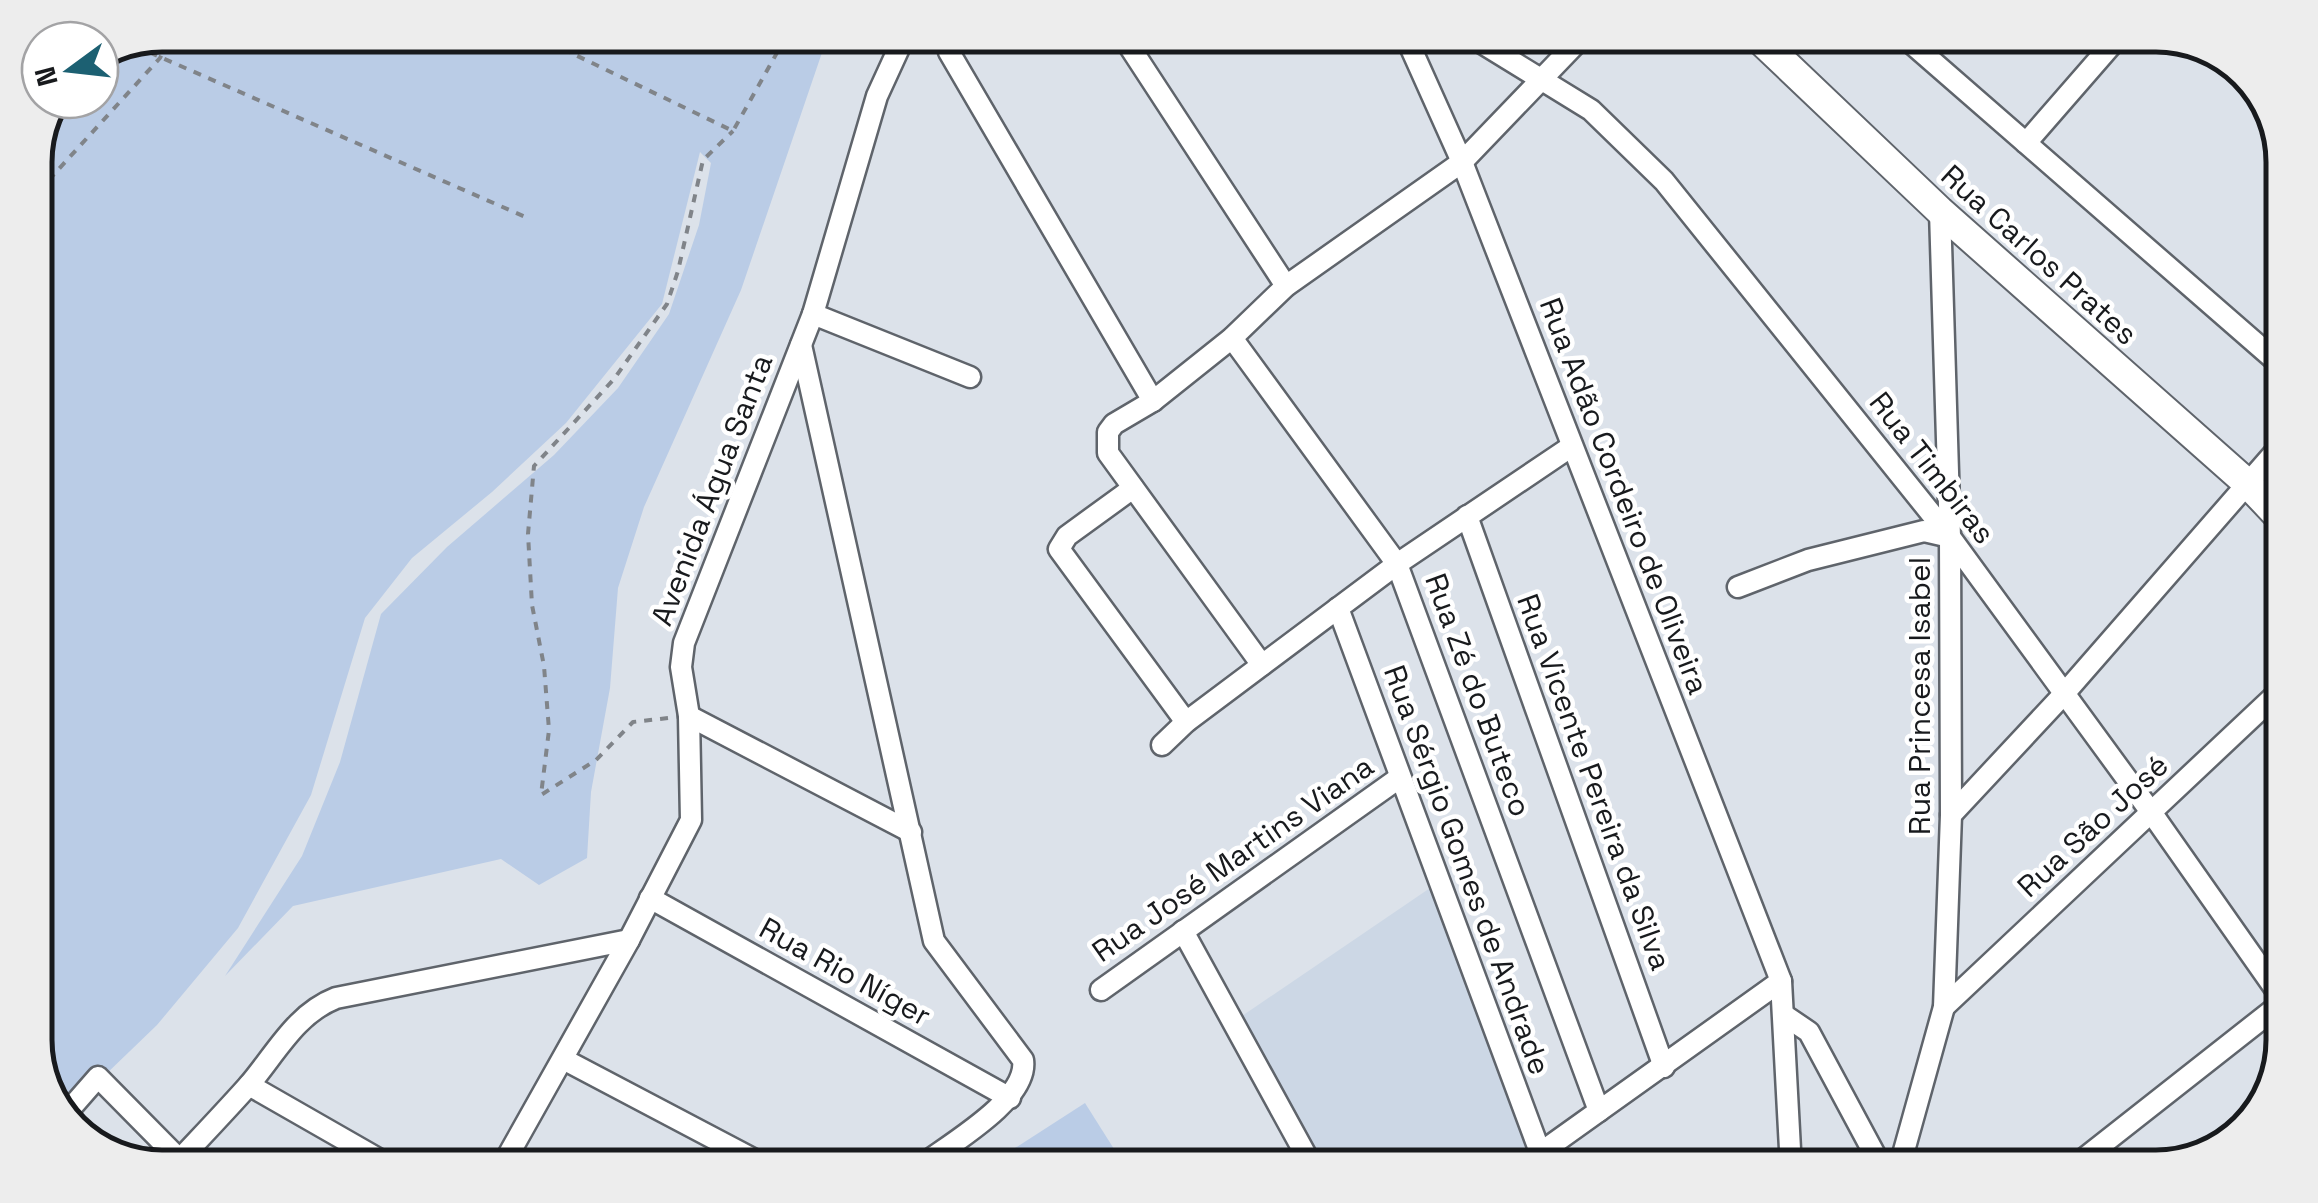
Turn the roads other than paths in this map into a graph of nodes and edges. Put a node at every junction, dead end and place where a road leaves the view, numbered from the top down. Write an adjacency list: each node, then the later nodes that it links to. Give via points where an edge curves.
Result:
1 (897, 52): 15 (street, Avenida Água Santa, via 877,96)
2 (955, 52): 20 (street)
3 (1133, 52): 14 (street)
4 (1412, 52): 12 (street, Rua Adão Cordeiro de Oliveira)
5 (1498, 52): 10 (street, Rua Timbiras)
6 (1567, 52): 10 (street)
7 (1773, 52): 13 (street, Rua Carlos Prates)
8 (1922, 52): 11 (street)
9 (2105, 52): 11 (street)
10 (1542, 78): 12 (street); 27 (street, Rua Timbiras, via 1591,110 1664,181)
11 (2026, 143): 18 (street)
12 (1462, 162): 14 (street); 21 (street, Rua Adão Cordeiro de Oliveira)
13 (1940, 211): 23 (street, Rua Carlos Prates); 27 (street, Rua Princesa Isabel)
14 (1286, 286): 16 (street)
15 (813, 314): 17 (street, Avenida Água Santa); 19 (street)
16 (1232, 338): 20 (street); 28 (street, Rua Zé do Buteco)
17 (801, 345): 34 (street, Avenida Água Santa, via 684,643); 40 (street)
18 (2265, 352)
19 (970, 378)
20 (1153, 401): 24 (street, via 1108,432 1108,452)
21 (1572, 446): 26 (street); 45 (street, Rua Adão Cordeiro de Oliveira)
22 (2265, 463): 23 (street)
23 (2247, 484): 25 (street, Rua Carlos Prates); 32 (street)
24 (1132, 488): 31 (street); 35 (street, via 1059,549)
25 (2265, 503)
26 (1467, 516): 28 (street); 51 (street, Rua Vicente Pereira da Silva)
27 (1950, 537): 29 (street, via 1924,531 1808,560); 32 (street, Rua Timbiras); 39 (street, Rua Princesa Isabel)
28 (1397, 564): 30 (street); 55 (street, Rua Zé do Buteco)
29 (1738, 587)
30 (1338, 608): 31 (street); 37 (street, Rua Sérgio Gomes de Andrade)
31 (1262, 664): 35 (street)
32 (2063, 694): 38 (street, Rua Timbiras); 39 (street)
33 (2266, 704): 38 (street, Rua São José)
34 (688, 716): 40 (street); 41 (street, Avenida Água Santa, via 691,820)
35 (1186, 722): 36 (street)
36 (1162, 745)
37 (1399, 778): 42 (street, Rua José Martins Viana); 63 (street, Rua Sérgio Gomes de Andrade)
38 (2151, 812): 44 (street, Rua Timbiras); 47 (street, Rua São José)
39 (1950, 815): 47 (street, Rua Princesa Isabel)
40 (911, 832): 53 (street, via 934,941 1023,1060 1025,1072)
41 (650, 898): 43 (street, Avenida Água Santa); 53 (street, Rua Rio Níger)
42 (1183, 931): 46 (street, Rua José Martins Viana); 62 (street)
43 (629, 940): 50 (street, Avenida Água Santa); 52 (street, via 336,998 306,1014)
44 (2266, 977)
45 (1781, 980): 49 (street, Rua Adão Cordeiro de Oliveira); 51 (street)
46 (1101, 990)
47 (1944, 1006): 67 (street, Rua Princesa Isabel)
48 (2266, 1014): 68 (street)
49 (1784, 1016): 65 (street, Rua Adão Cordeiro de Oliveira); 66 (street, via 1810,1032)
50 (564, 1059): 59 (street, Avenida Água Santa); 60 (street)
51 (1664, 1067): 55 (street)
52 (248, 1085): 57 (street); 58 (street)
53 (1010, 1098): 61 (street)
54 (73, 1104): 56 (street, via 98,1077)
55 (1598, 1111): 64 (street)
56 (163, 1150)
57 (189, 1150)
58 (362, 1150)
59 (511, 1150)
60 (736, 1150)
61 (942, 1150)
62 (1303, 1150)
63 (1539, 1150)
64 (1543, 1150)
65 (1790, 1150)
66 (1875, 1150)
67 (1904, 1150)
68 (2095, 1150)

